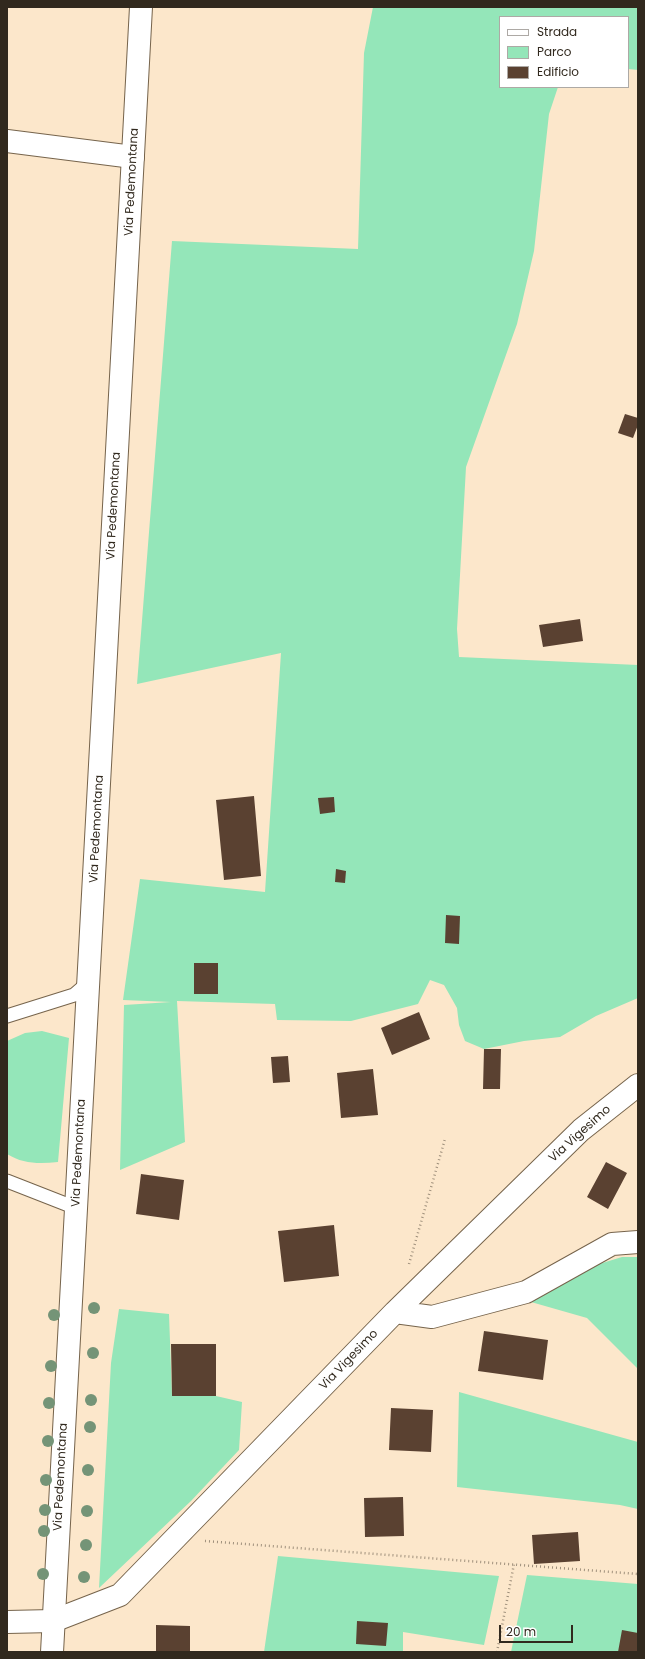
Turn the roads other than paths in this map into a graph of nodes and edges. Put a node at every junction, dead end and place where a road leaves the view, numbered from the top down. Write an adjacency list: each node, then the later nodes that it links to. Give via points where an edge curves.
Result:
1 (142, 7): 3 (street, Via Pedemontana)
2 (7, 141): 3 (street)
3 (133, 158): 4 (street, Via Pedemontana)
4 (88, 983): 5 (lane, via 74,995); 8 (street, Via Pedemontana)
5 (7, 1016)
6 (638, 1085): 10 (street, Via Vigesimo, via 581,1130)
7 (7, 1181): 8 (lane)
8 (76, 1208): 11 (street, Via Pedemontana)
9 (638, 1242): 10 (street, via 612,1244 526,1292 432,1317)
10 (395, 1312): 11 (street, Via Vigesimo, via 120,1595)
11 (53, 1621): 12 (street, Via Vigesimo); 13 (street, Via Pedemontana)
12 (7, 1622)
13 (52, 1652)

